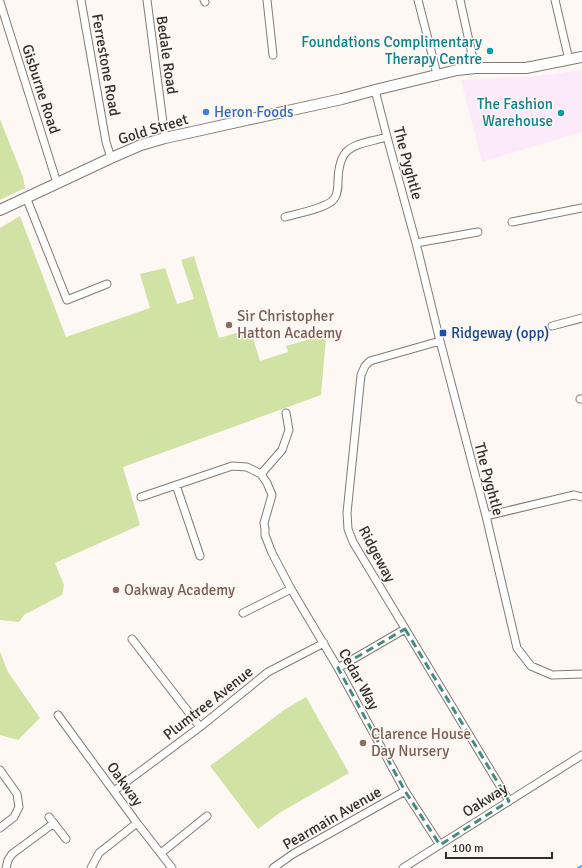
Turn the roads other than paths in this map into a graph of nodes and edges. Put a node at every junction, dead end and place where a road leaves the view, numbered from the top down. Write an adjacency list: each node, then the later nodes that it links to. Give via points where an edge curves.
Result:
1 (81, 0): 16 (street, Ferrestone Road)
2 (147, 0): 14 (street, Bedale Road)
3 (267, 0): 8 (street)
4 (418, 0): 12 (street)
5 (460, 0): 11 (street)
6 (555, 0): 10 (street)
7 (0, 2): 17 (street, Gisburne Road)
8 (273, 55)
9 (582, 57): 10 (street, Gold Street)
10 (569, 60): 11 (street, Gold Street, via 526,68)
11 (475, 68): 12 (street, Gold Street)
12 (437, 74): 13 (street, Gold Street)
13 (375, 90): 14 (street, Gold Street); 15 (street, The Pyghtle)
14 (165, 138): 16 (street, Gold Street)
15 (387, 138): 21 (street, via 347,150 338,169 337,192 329,204); 24 (street, The Pyghtle)
16 (111, 158): 17 (street, Gold Street)
17 (57, 183): 18 (street, Gold Street)
18 (26, 197): 20 (street, Gold Street); 25 (street, via 67,300)
19 (582, 208): 22 (street)
20 (0, 210)
21 (285, 217)
22 (512, 222)
23 (478, 232): 24 (street)
24 (416, 243): 28 (street, The Pyghtle)
25 (107, 284)
26 (582, 318): 27 (street)
27 (552, 326)
28 (440, 341): 34 (street, The Pyghtle); 38 (street, Ridgeway, via 370,361 361,375 347,513 348,529 353,542)
29 (286, 413): 30 (street, via 289,430 282,450)
30 (261, 474): 31 (street, via 247,467 232,466); 36 (street, Cedar Way, via 272,495 264,523 265,535)
31 (176, 485): 32 (street); 35 (street)
32 (141, 497)
33 (582, 497): 34 (street, via 574,495)
34 (486, 516): 42 (street, The Pyghtle, via 517,648 531,666 552,675)
35 (200, 556)
36 (290, 589): 37 (street); 40 (street, Cedar Way)
37 (243, 613)
38 (405, 629): 41 (street); 49 (street, Ridgeway)
39 (132, 639): 44 (street)
40 (324, 643): 41 (street, Cedar Way); 44 (street, Plumtree Avenue, via 268,672)
41 (338, 668): 48 (street, Cedar Way)
42 (582, 674)
43 (58, 715): 47 (street, Oakway)
44 (200, 727): 47 (street, Plumtree Avenue)
45 (582, 755): 49 (street, Oakway)
46 (0, 770): 54 (street, via 18,794 19,807 14,817)
47 (114, 791): 53 (street, Oakway)
48 (405, 791): 56 (street, Cedar Way); 61 (street, Pearmain Avenue, via 293,854)
49 (509, 801): 56 (street, Oakway)
50 (207, 816): 57 (street)
51 (49, 817): 52 (street)
52 (54, 823): 55 (street); 58 (street, via 12,854)
53 (137, 823): 57 (street, Oakway); 59 (street, via 99,853)
54 (0, 828)
55 (66, 839)
56 (440, 845): 62 (street, Oakway)
57 (161, 854): 60 (street, Oakway)
58 (6, 868)
59 (91, 868)
60 (172, 868)
61 (273, 868)
62 (403, 868)

